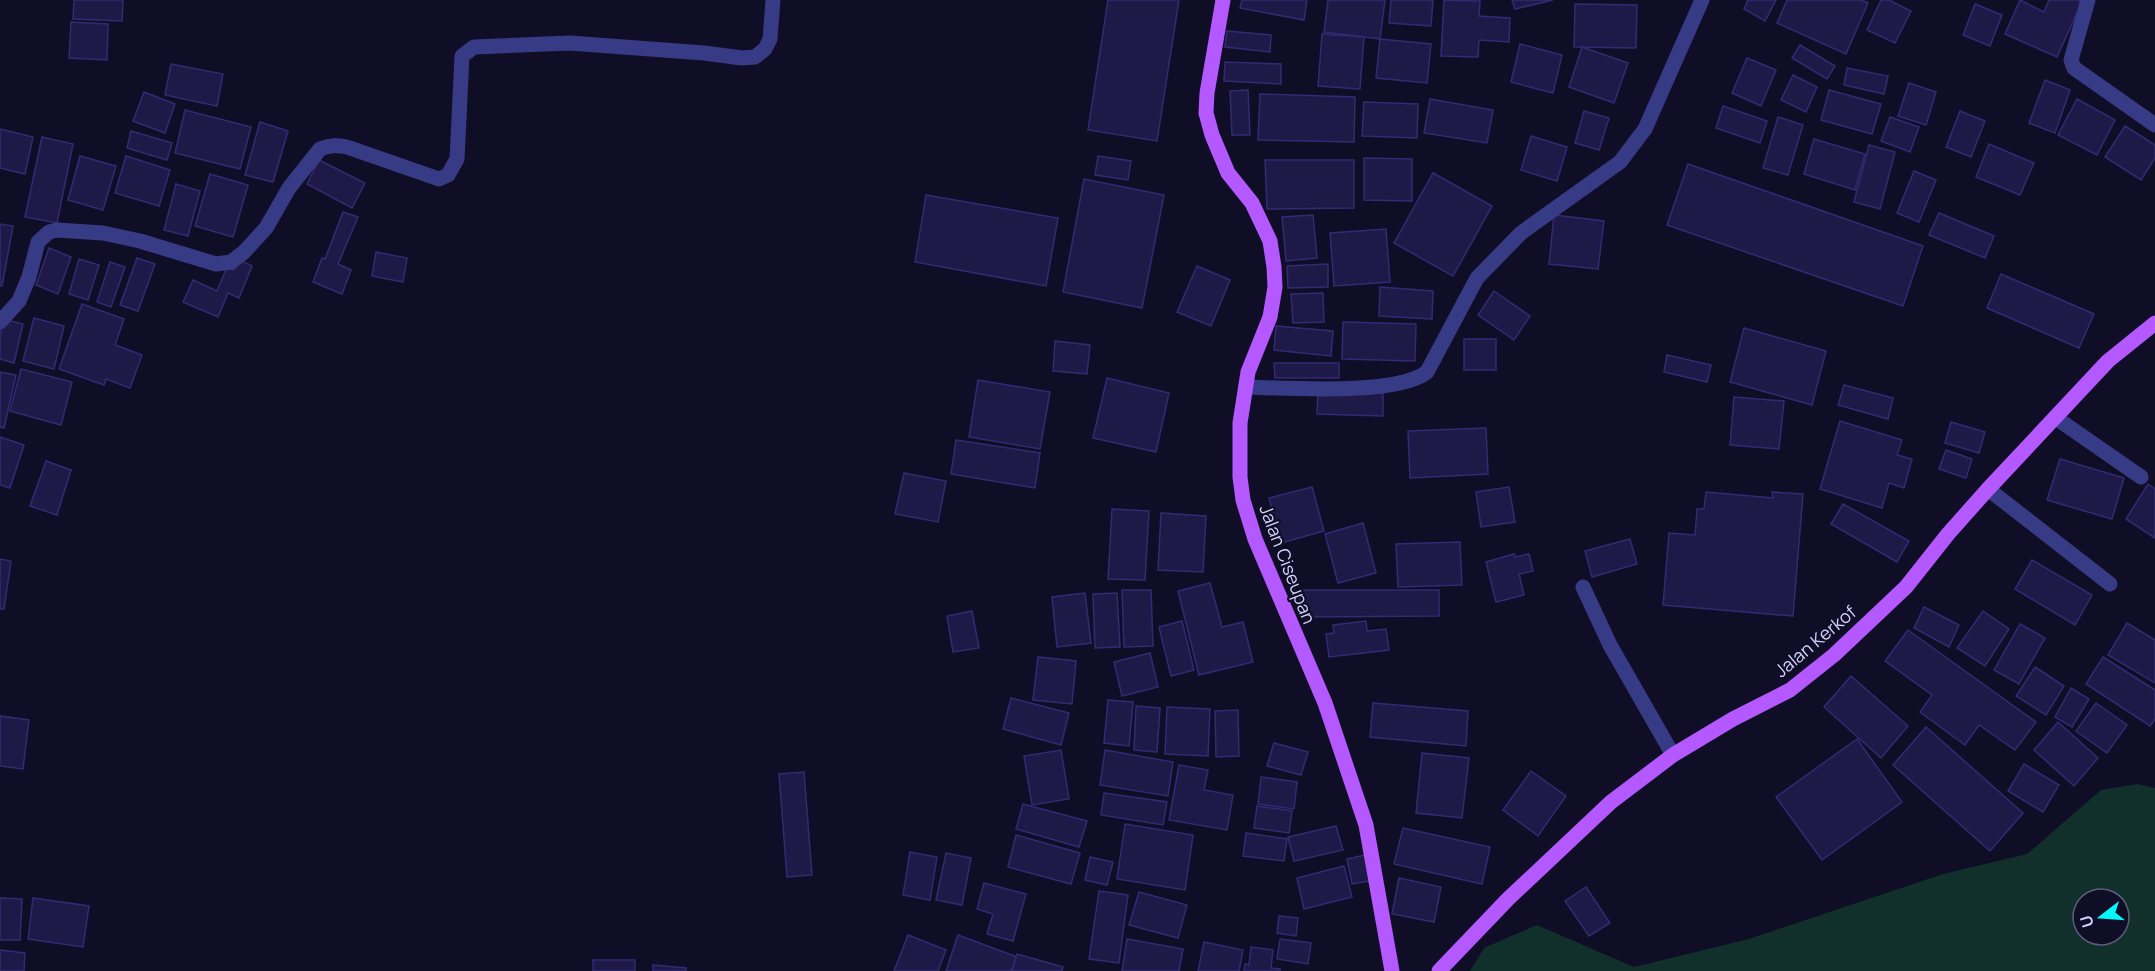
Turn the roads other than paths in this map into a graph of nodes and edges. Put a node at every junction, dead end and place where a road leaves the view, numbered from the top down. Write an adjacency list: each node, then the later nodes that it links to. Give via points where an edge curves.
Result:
1 (773, 0): 6 (street, via 770,39 755,57 570,43 474,47 462,56 457,159 448,175 439,179 347,147 326,146 289,188 266,228 231,262 216,264 103,233 49,232 38,242 19,301)
2 (1223, 0): 8 (main road, Jalan Ciseupan, via 1206,113 1228,172 1252,203 1270,241 1274,267 1270,317)
3 (1702, 0): 8 (street, via 1646,129 1620,162 1521,233 1477,278 1427,372 1419,378 1366,388)
4 (2088, 0): 5 (street, via 2072,65)
5 (2155, 125)
6 (0, 322)
7 (2155, 323): 9 (main road, Jalan Kerkof, via 2108,361)
8 (1246, 387): 15 (main road, Jalan Ciseupan, via 1240,423 1243,500 1255,539 1325,703 1366,825)
9 (2056, 418): 10 (street); 11 (main road, Jalan Kerkof)
10 (2142, 477)
11 (1988, 489): 12 (street); 14 (main road, Jalan Kerkof, via 1906,587 1834,655 1790,690)
12 (2110, 584)
13 (1583, 587): 14 (street, via 1610,645)
14 (1673, 755): 16 (main road, Jalan Kerkof, via 1611,802)
15 (1392, 971)
16 (1439, 971)

